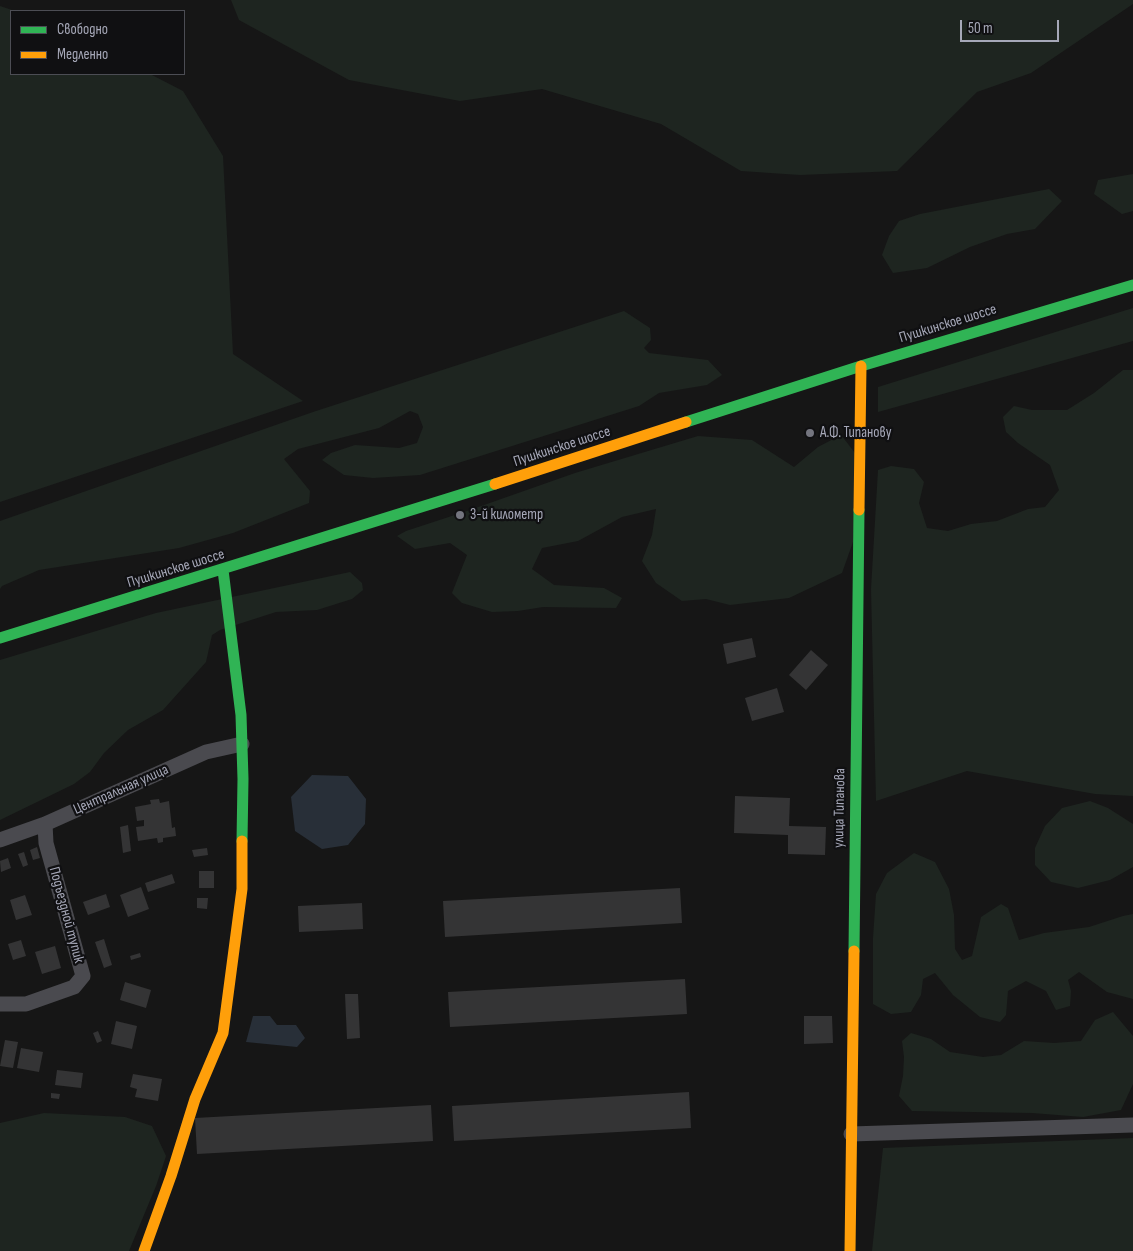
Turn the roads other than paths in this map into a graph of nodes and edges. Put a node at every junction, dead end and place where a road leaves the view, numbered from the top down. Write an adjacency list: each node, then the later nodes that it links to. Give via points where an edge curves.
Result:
1 (1133, 285): 2 (street, Пушкинское шоссе)
2 (861, 366): 3 (street, Пушкинское шоссе); 10 (street, улица Типанова)
3 (223, 570): 4 (street, Пушкинское шоссе); 5 (street, via 237,673)
4 (0, 638)
5 (242, 744): 6 (street, Центральная улица, via 206,752); 11 (street, via 242,889 223,1033 195,1098)
6 (45, 824): 7 (street, Центральная улица); 8 (street, Подъездной тупик, via 46,843 83,976 74,988 26,1004)
7 (0, 840)
8 (0, 1004)
9 (1133, 1125): 10 (street)
10 (850, 1134): 12 (street, улица Типанова)
11 (144, 1251)
12 (850, 1251)

